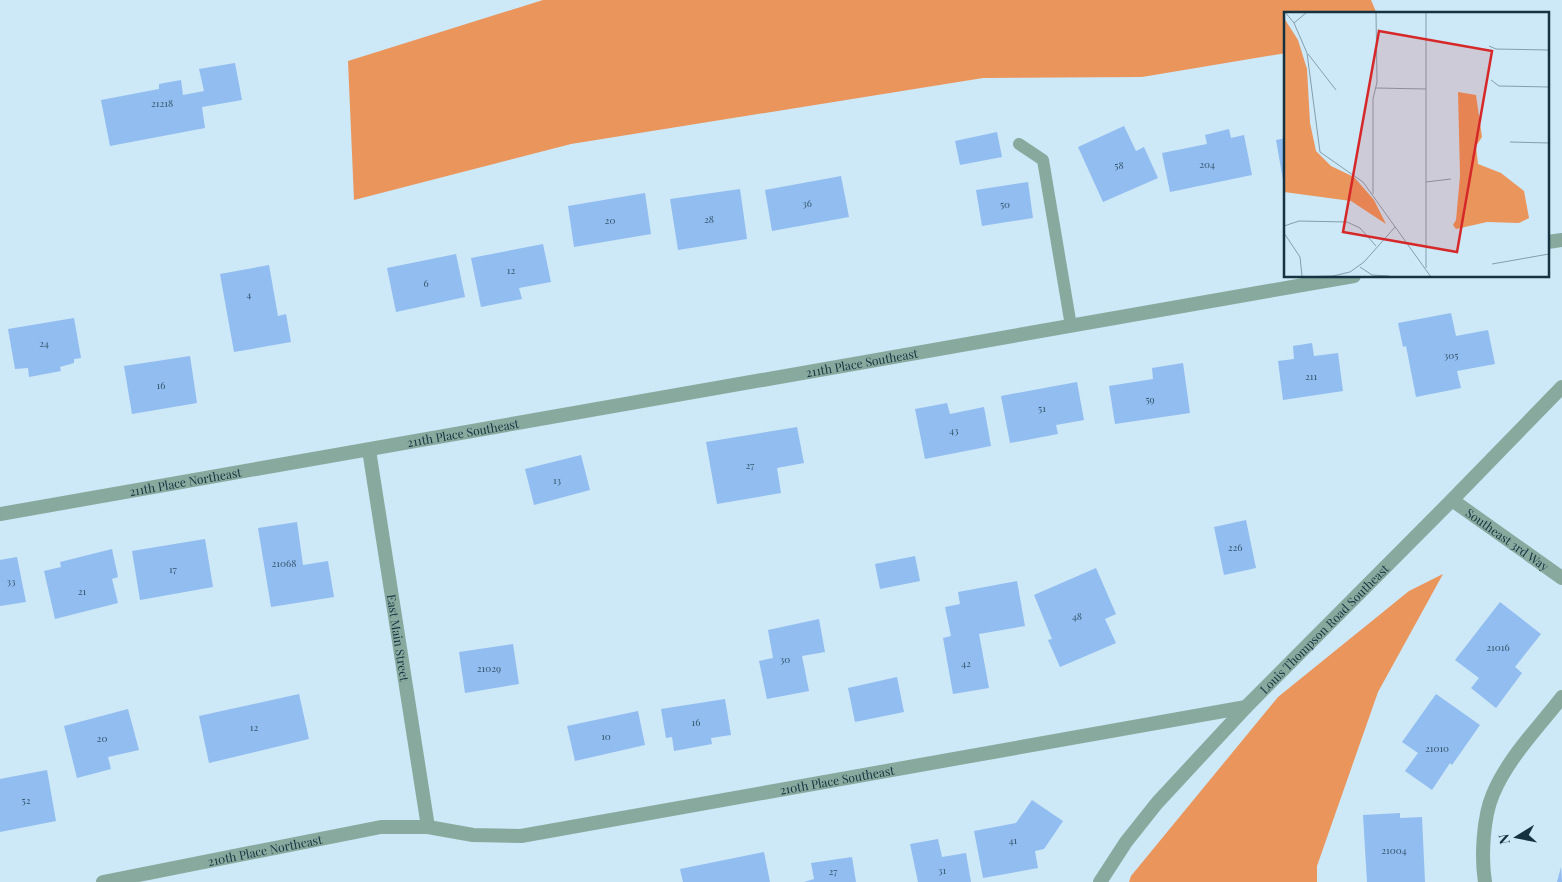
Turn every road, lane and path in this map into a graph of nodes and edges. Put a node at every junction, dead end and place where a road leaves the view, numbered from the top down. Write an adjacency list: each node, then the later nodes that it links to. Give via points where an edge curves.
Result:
1 (1019, 144): 3 (lane, via 1043,160)
2 (1343, 278): 3 (street, 211th Place Southeast)
3 (1071, 326): 5 (street, 211th Place Southeast)
4 (1562, 387): 6 (street, Louis Thompson Road Southeast)
5 (369, 450): 7 (street, 211th Place Northeast); 11 (street, East Main Street)
6 (1452, 500): 8 (street, Southeast 3rd Way); 10 (street, Louis Thompson Road Southeast)
7 (0, 514)
8 (1562, 578)
9 (1562, 697): 14 (street, via 1510,764 1492,795 1485,827 1482,865)
10 (1246, 708): 11 (street, 210th Place Southeast, via 521,836 472,835); 13 (street, Louis Thompson Road Southeast, via 1156,803)
11 (428, 826): 12 (street, 210th Place Northeast, via 381,827)
12 (103, 882)
13 (1100, 882)
14 (1485, 882)

